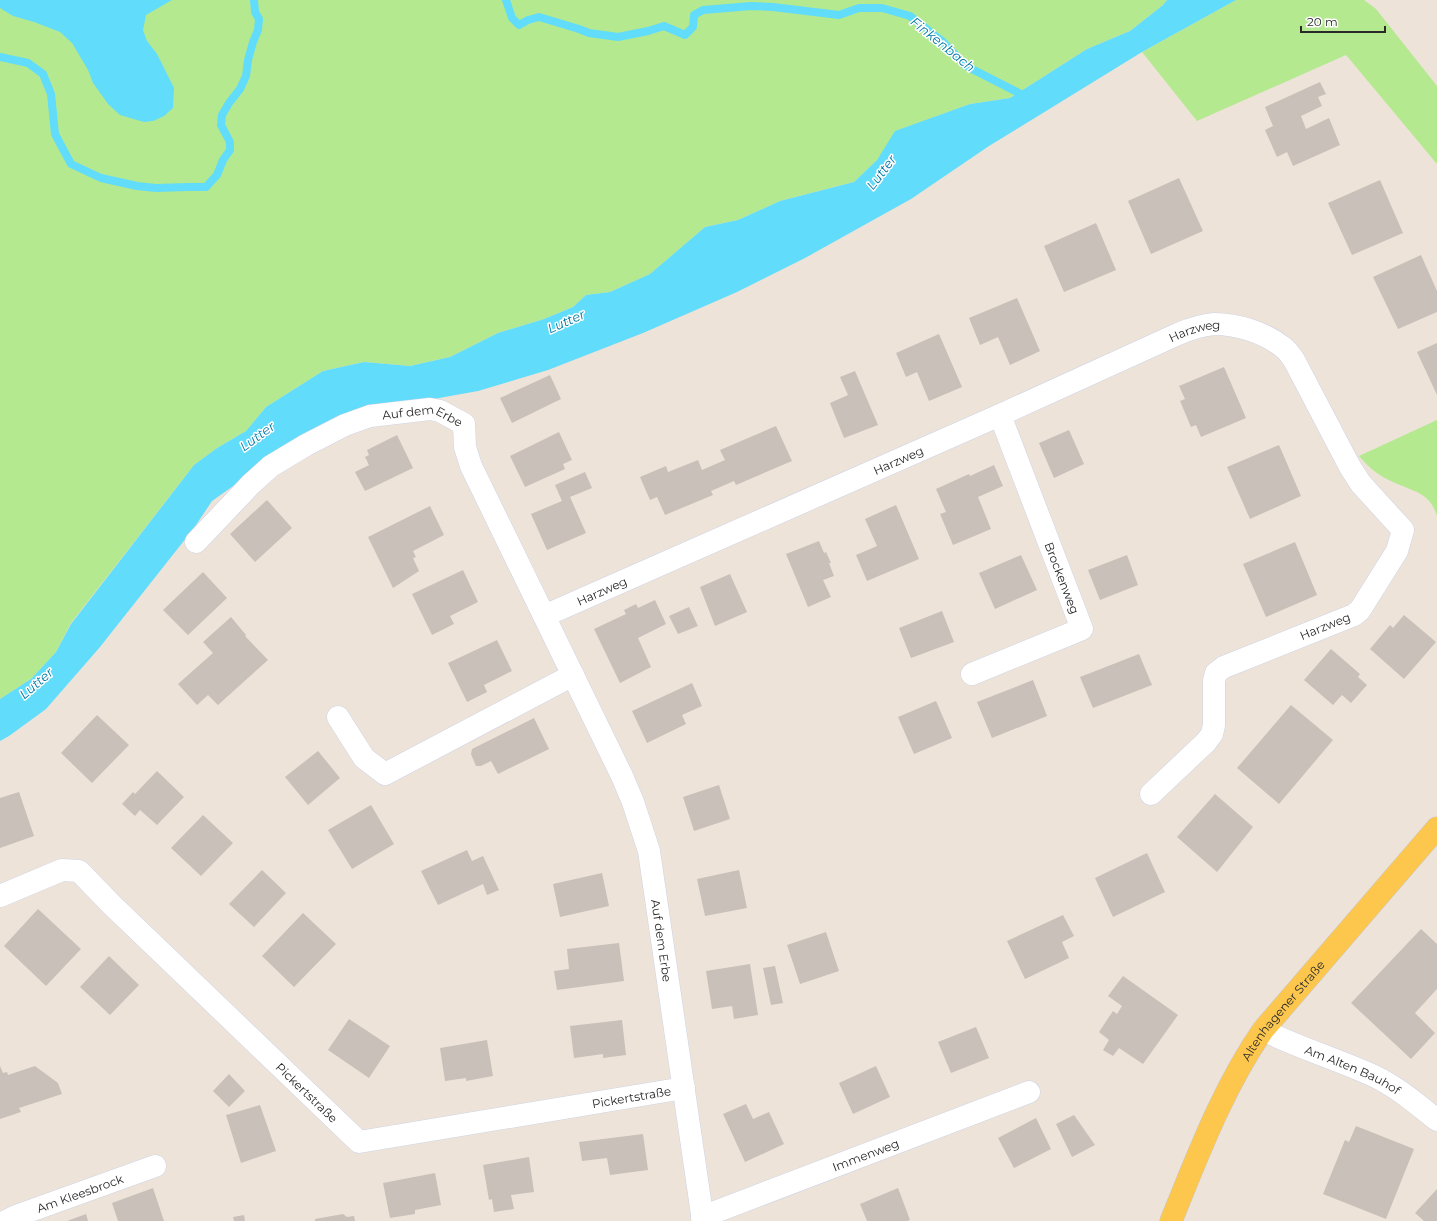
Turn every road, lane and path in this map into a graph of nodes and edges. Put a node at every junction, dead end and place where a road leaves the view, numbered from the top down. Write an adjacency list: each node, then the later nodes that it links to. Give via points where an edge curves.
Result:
1 (1000, 415): 3 (street, Harzweg); 4 (street, Brockenweg, via 1082,629); 7 (street, Harzweg, via 1190,329 1214,324 1241,327 1262,335 1286,349 1361,484 1403,530 1397,551 1360,610 1354,615 1224,667 1216,673 1212,734)
2 (196, 542): 3 (street, Auf dem Erbe, via 271,466 306,445 345,425 370,416 430,409 440,411 464,424 465,447 471,466)
3 (544, 616): 5 (street, Auf dem Erbe)
4 (972, 674)
5 (573, 675): 6 (street, via 385,774 364,758); 11 (street, Auf dem Erbe, via 633,802 649,851)
6 (338, 717)
7 (1151, 794)
8 (1437, 828): 10 (main road, Altenhagener Straße)
9 (0, 896): 11 (street, Pickertstraße, via 62,870 79,871 359,1142)
10 (1263, 1030): 13 (street, Am Alten Bauhof, via 1375,1077 1401,1092); 17 (main road, Altenhagener Straße, via 1219,1106)
11 (684, 1088): 15 (street, Auf dem Erbe)
12 (1029, 1092): 15 (street, Immenweg)
13 (1437, 1120)
14 (155, 1166): 16 (street, Am Kleesbrock)
15 (703, 1219)
16 (6, 1221)
17 (1171, 1221)

